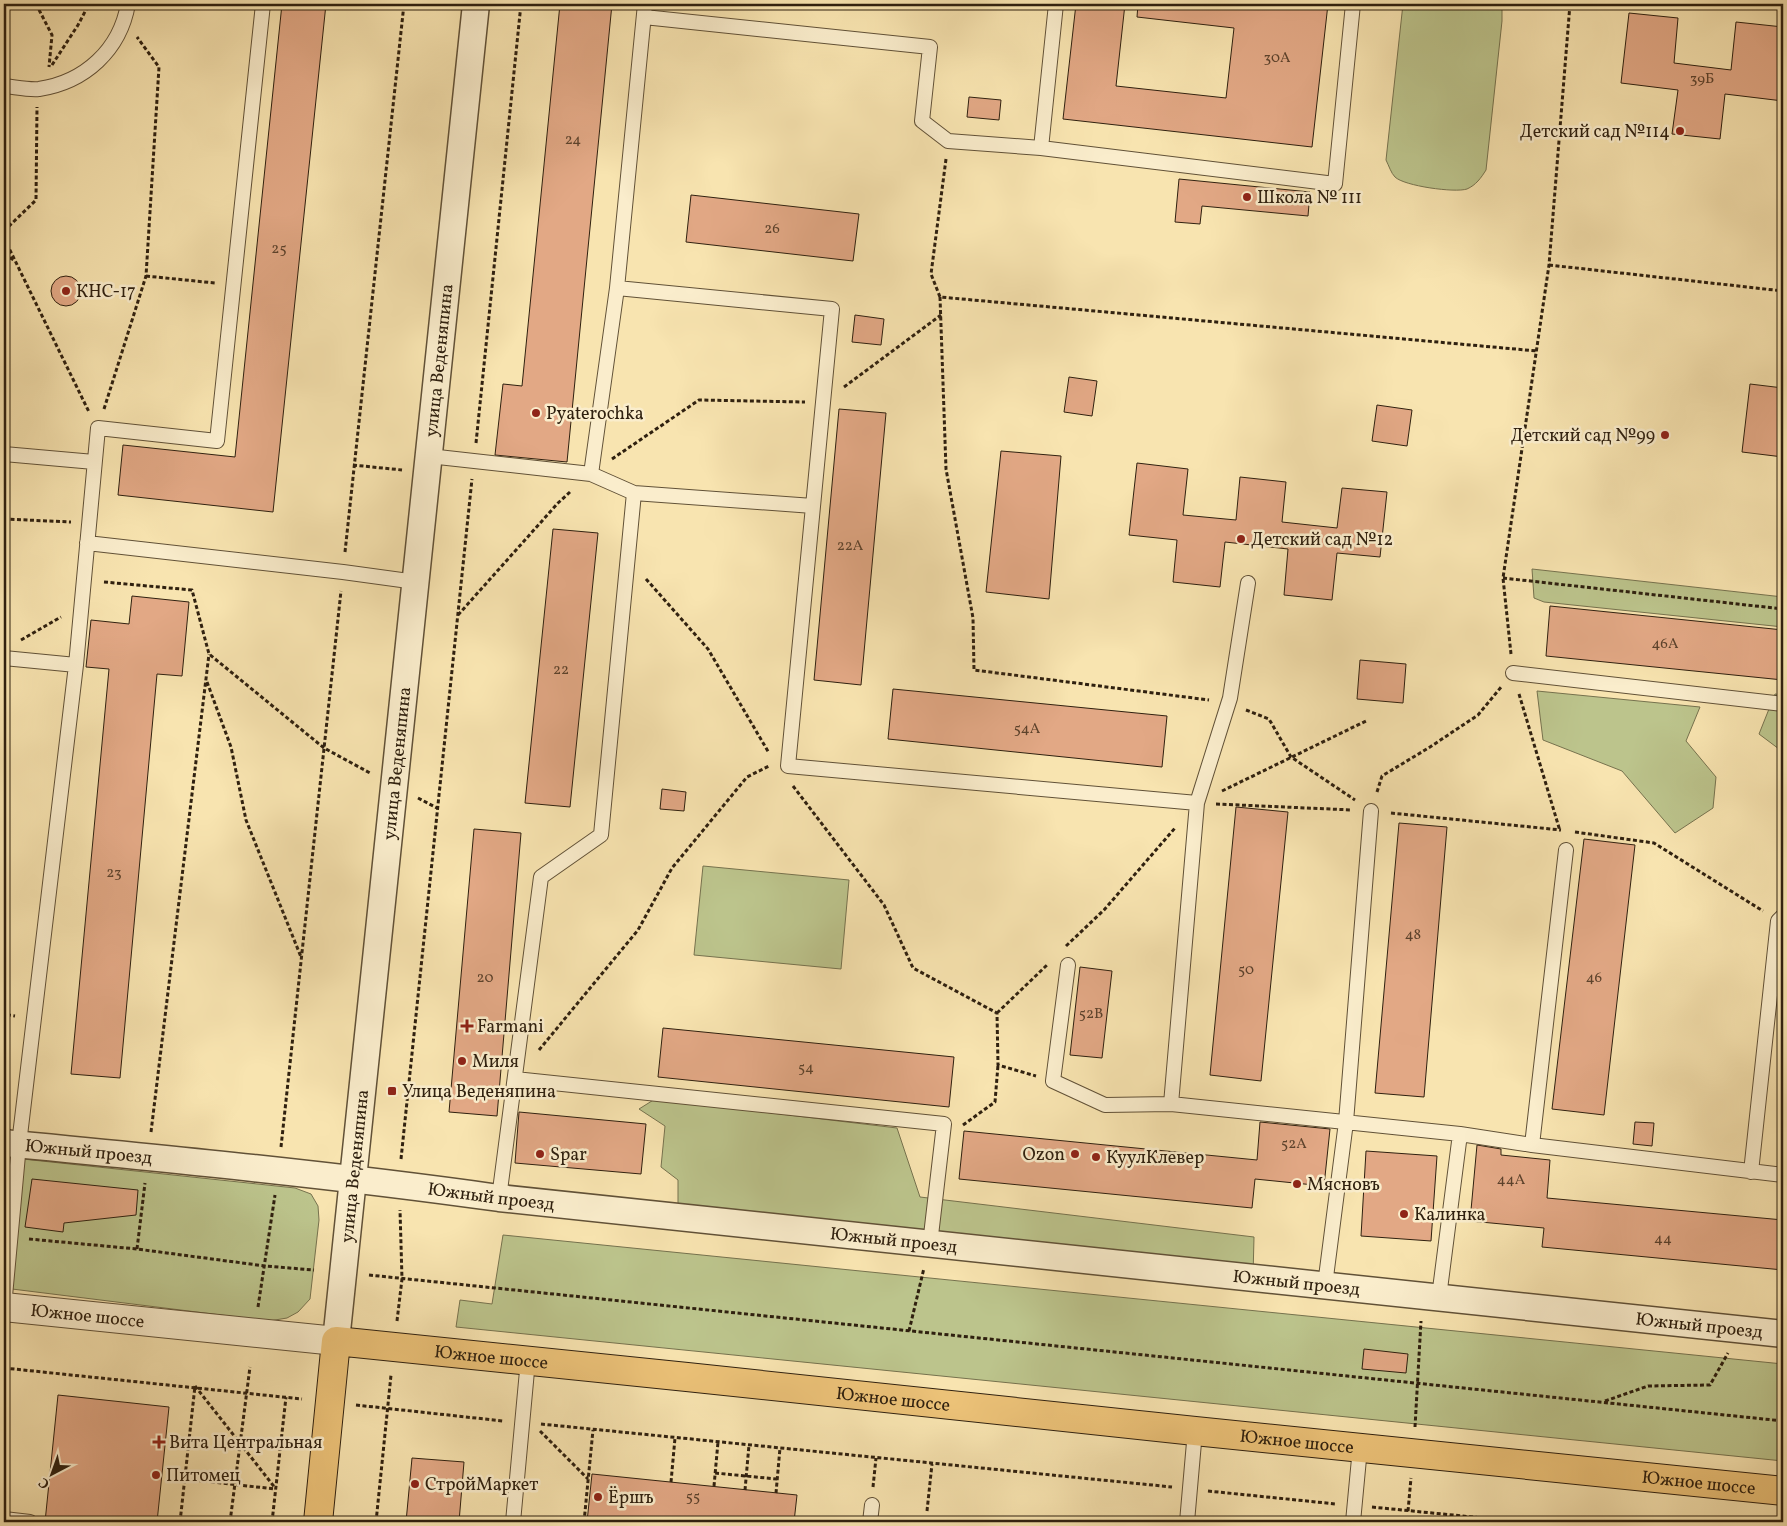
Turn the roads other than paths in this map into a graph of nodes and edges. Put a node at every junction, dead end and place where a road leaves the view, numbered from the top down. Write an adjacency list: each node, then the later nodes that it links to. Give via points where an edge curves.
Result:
1 (128, 4): 7 (lane, via 125,20 112,46 91,68 66,82 37,89)
2 (263, 4): 12 (lane, via 217,441 98,428)
3 (476, 4): 11 (street, улица Веденяпина)
4 (1056, 4): 8 (lane)
5 (1353, 4): 8 (lane, via 1336,184)
6 (644, 11): 8 (lane, via 930,47 922,121 948,141); 9 (lane)
7 (4, 86)
8 (1041, 148)
9 (617, 288): 13 (lane); 15 (lane, via 832,309)
10 (4, 454): 12 (lane)
11 (429, 456): 13 (lane); 17 (street, улица Веденяпина)
12 (94, 462): 16 (lane)
13 (591, 474): 14 (lane)
14 (634, 494): 15 (lane); 28 (lane, via 601,835 542,877)
15 (813, 506): 23 (lane, via 781,765)
16 (87, 543): 17 (lane); 20 (lane)
17 (416, 582): 36 (street, улица Веденяпина)
18 (1248, 583): 23 (lane, via 1229,702)
19 (4, 658): 20 (lane)
20 (76, 665): 32 (lane)
21 (1512, 672): 22 (lane)
22 (1783, 704)
23 (1197, 803): 29 (lane)
24 (1371, 811): 30 (lane)
25 (1566, 850): 33 (lane)
26 (1781, 918): 34 (lane)
27 (1068, 965): 29 (lane, via 1053,1081 1105,1105)
28 (515, 1078): 37 (lane); 38 (lane, via 944,1124)
29 (1171, 1104): 30 (lane)
30 (1346, 1122): 31 (lane); 39 (lane)
31 (1460, 1134): 33 (lane); 40 (lane)
32 (11, 1144): 36 (street, Южный проезд); 41 (lane)
33 (1532, 1146): 34 (lane)
34 (1751, 1172): 35 (lane)
35 (1783, 1175)
36 (352, 1178): 37 (street, Южный проезд); 43 (street, улица Веденяпина)
37 (499, 1198): 38 (street, Южный проезд)
38 (930, 1244): 39 (street, Южный проезд)
39 (1325, 1285): 40 (street, Южный проезд)
40 (1431, 1296): 42 (street, Южный проезд)
41 (4, 1307): 43 (street, Южное шоссе)
42 (1783, 1334)
43 (336, 1341): 44 (main road, Южное шоссе); 51 (main road, улица Веденяпина)
44 (528, 1360): 45 (main road, Южное шоссе); 52 (lane, via 528,1423)
45 (1195, 1431): 46 (main road, Южное шоссе); 54 (lane)
46 (1360, 1448): 47 (main road, Южное шоссе); 55 (lane)
47 (1783, 1491)
48 (872, 1505): 53 (lane)
49 (4, 1519): 50 (lane)
50 (30, 1522)
51 (318, 1522)
52 (513, 1522)
53 (870, 1522)
54 (1186, 1522)
55 (1353, 1522)

